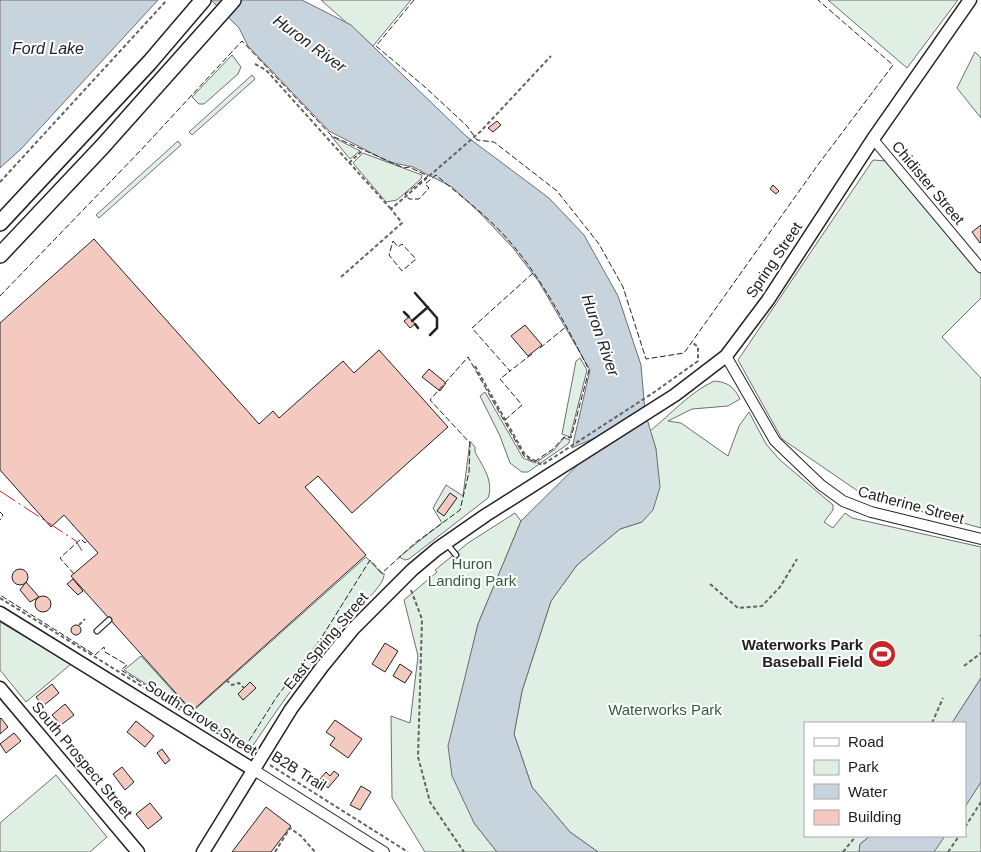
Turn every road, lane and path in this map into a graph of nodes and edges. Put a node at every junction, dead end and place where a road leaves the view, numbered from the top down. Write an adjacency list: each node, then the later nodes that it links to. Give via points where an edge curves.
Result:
1 (167, 0): 10 (path)
2 (233, 0): 13 (highway)
3 (970, 0): 7 (main road, Spring Street)
4 (202, 1): 12 (highway, via 150,62)
5 (551, 56): 11 (path, via 480,132)
6 (255, 64): 9 (path, via 266,70)
7 (874, 139): 14 (street, Chidister Street); 17 (main road, Spring Street, via 768,300)
8 (362, 151): 9 (path)
9 (349, 162): 11 (path)
10 (0, 182)
11 (390, 209): 15 (path, via 402,223)
12 (0, 223)
13 (0, 255)
14 (981, 268)
15 (341, 277)
16 (692, 342): 19 (path, via 698,347 698,360)
17 (726, 356): 19 (main road, Spring Street, via 675,395); 20 (street, Catherine Street, via 775,441 843,501 871,512)
18 (475, 366): 19 (path, via 525,455)
19 (544, 471): 21 (main road, East Spring Street)
20 (981, 539)
21 (446, 543): 22 (lane); 39 (main road, East Spring Street, via 412,570 353,629 291,709)
22 (456, 555)
23 (797, 559): 24 (path, via 780,587 762,606 738,608)
24 (710, 584)
25 (412, 590): 50 (path, via 422,620 418,757 430,802)
26 (0, 598): 39 (path, B2B Trail)
27 (0, 613): 39 (main road, South Grove Street)
28 (86, 619): 30 (path)
29 (109, 620): 31 (lane)
30 (79, 625)
31 (97, 631)
32 (981, 653): 33 (path)
33 (964, 666)
34 (226, 680): 36 (path, via 232,685 239,682)
35 (0, 688): 44 (main road, South Prospect Street)
36 (244, 688)
37 (944, 698): 38 (path)
38 (932, 722)
39 (257, 765): 45 (main road, East Spring Street); 48 (street, South Grove Street); 49 (path, B2B Trail)
40 (981, 802): 41 (path)
41 (966, 825)
42 (855, 837): 51 (path)
43 (958, 837): 52 (path)
44 (138, 852)
45 (202, 852)
46 (275, 852): 47 (path, via 290,828)
47 (315, 852)
48 (384, 852)
49 (408, 852)
50 (464, 852)
51 (843, 852)
52 (948, 852)

